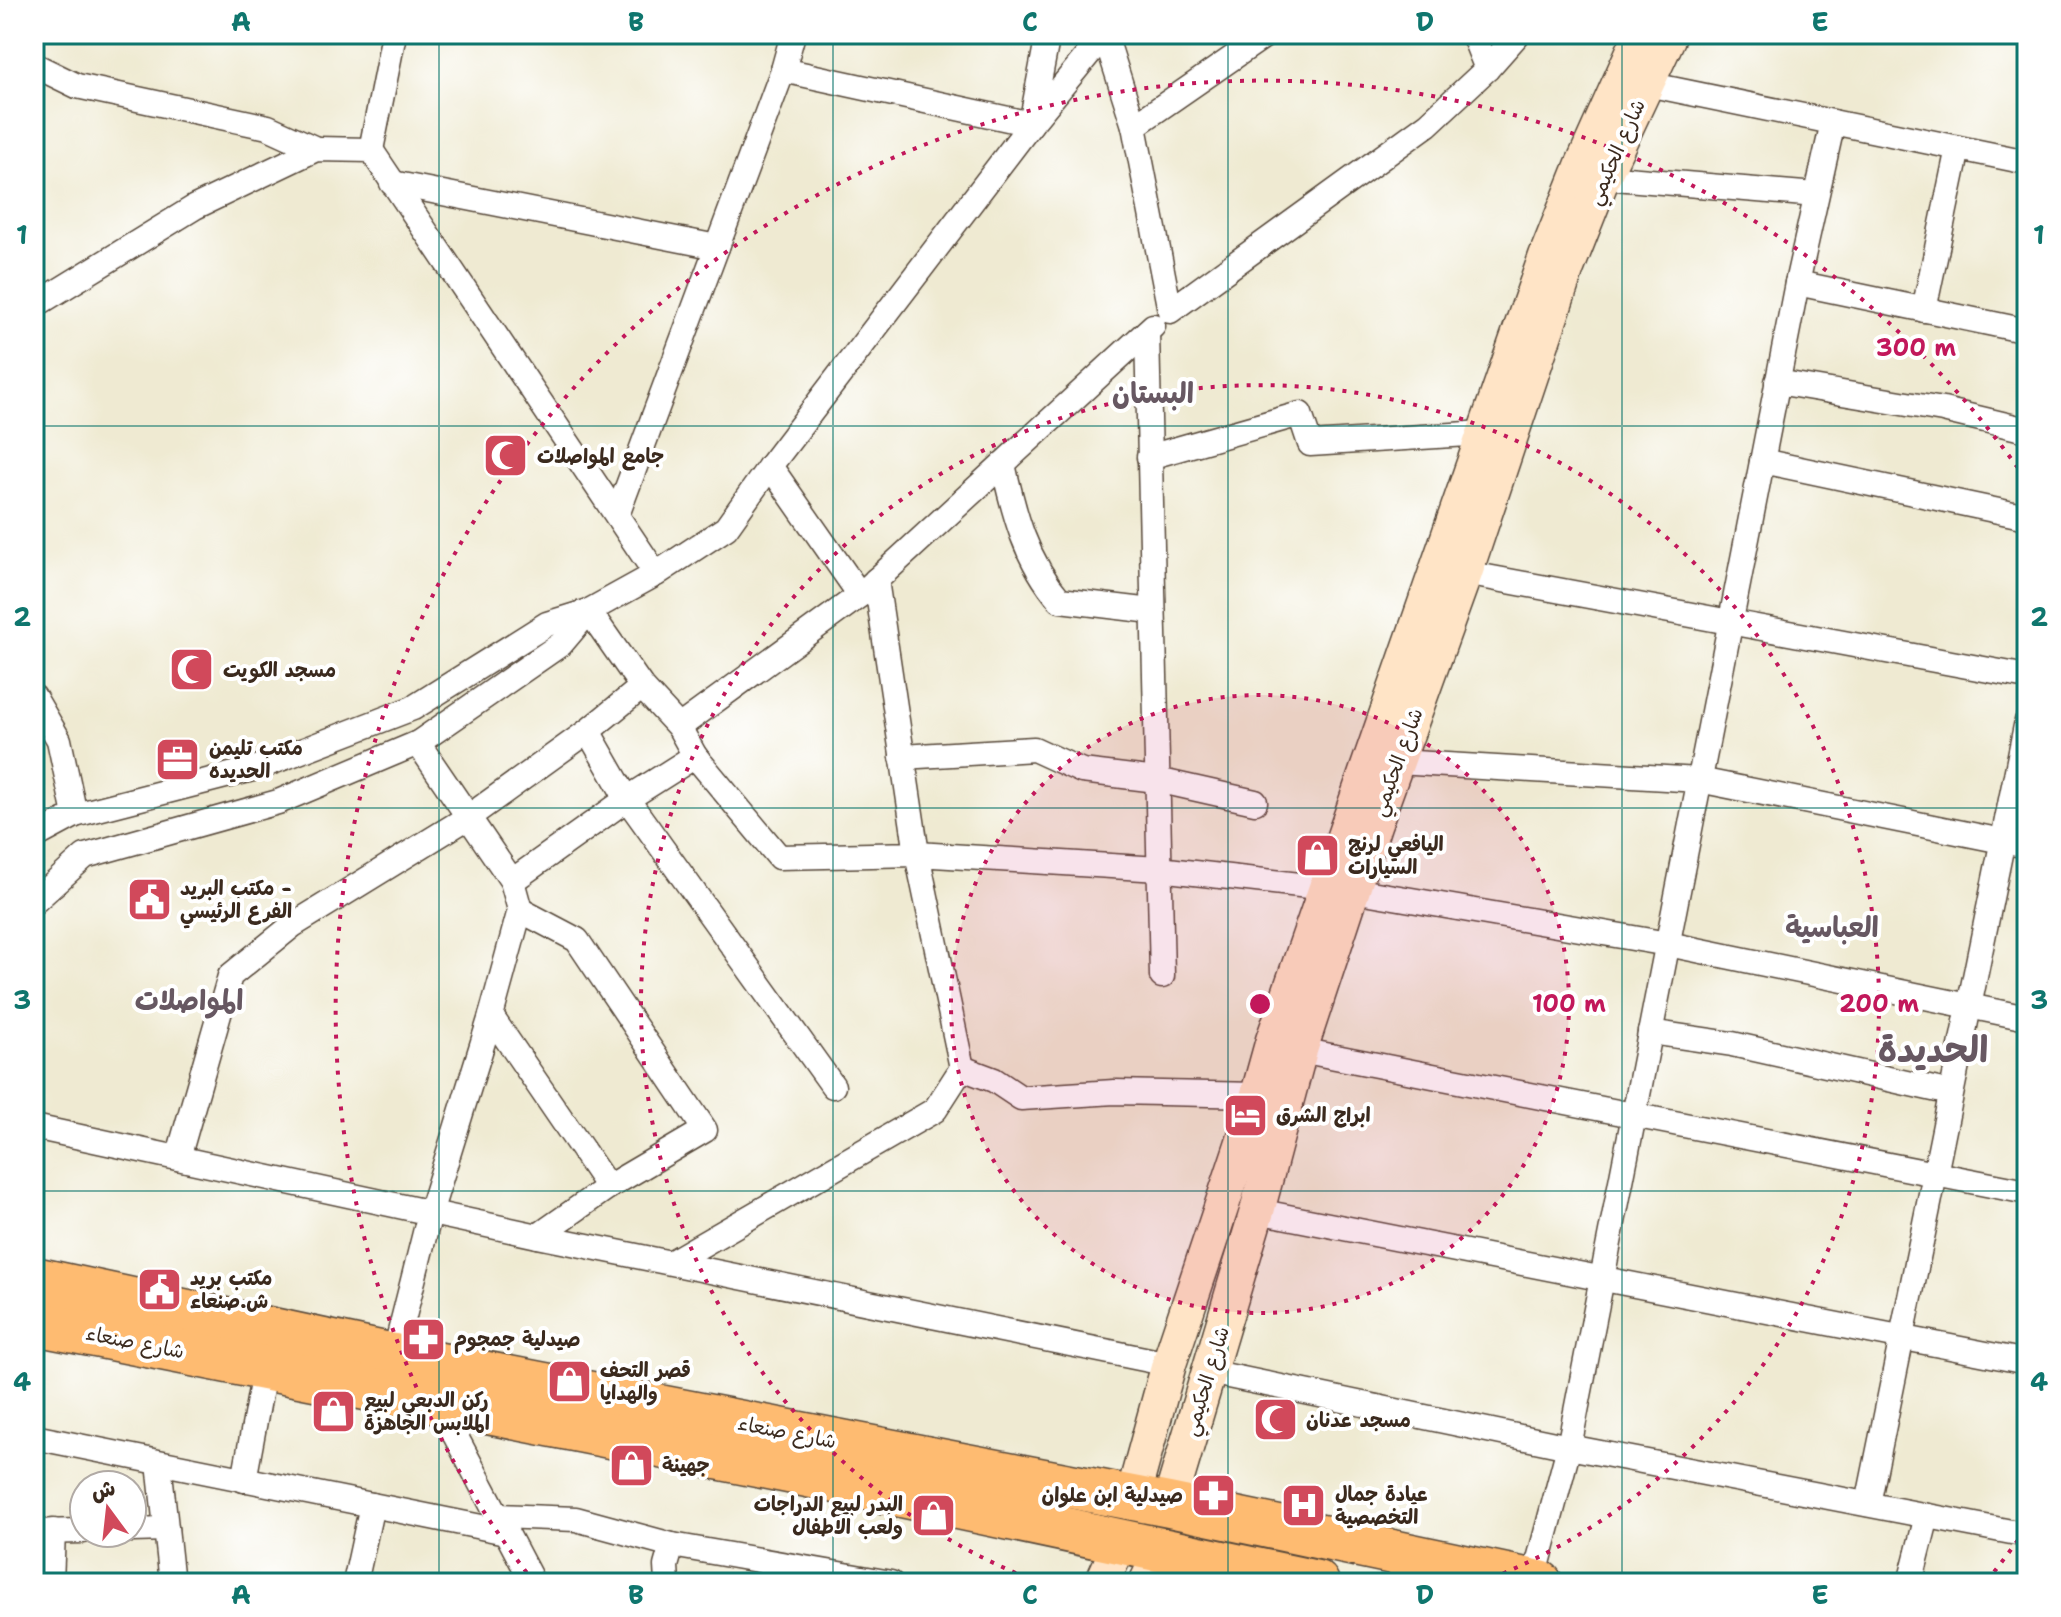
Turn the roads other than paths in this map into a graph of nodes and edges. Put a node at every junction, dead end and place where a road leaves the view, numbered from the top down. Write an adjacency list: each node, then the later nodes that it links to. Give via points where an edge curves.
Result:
1 (394, 34): 19 (street)
2 (793, 34): 12 (street)
3 (1048, 34): 15 (street)
4 (1105, 34): 15 (street); 16 (street)
5 (1267, 34): 16 (street)
6 (1473, 34): 11 (street)
7 (1518, 34): 11 (street)
8 (1641, 34): 33 (street, شارع الحكيمي, via 1546,256)
9 (1670, 34): 13 (street, شارع الحكيمي)
10 (34, 65): 18 (street, via 77,86 268,127)
11 (1487, 69): 28 (street, via 1428,124)
12 (783, 70): 15 (street); 24 (street)
13 (1647, 84): 14 (street); 21 (street, شارع الحكيمي)
14 (1833, 122): 17 (street); 23 (street)
15 (1031, 124): 37 (street)
16 (1134, 126): 28 (street)
17 (1958, 148): 20 (street); 27 (street)
18 (316, 149): 19 (street); 26 (street, via 195,207)
19 (371, 150): 22 (street)
20 (2027, 162)
21 (1603, 177): 23 (street); 40 (street, شارع الحكيمي, via 1567,268)
22 (392, 183): 24 (street); 38 (street)
23 (1816, 195): 25 (street)
24 (717, 247): 38 (street)
25 (1797, 283): 27 (street); 31 (street)
26 (34, 306)
27 (1924, 310): 29 (street)
28 (1170, 311): 30 (street)
29 (2027, 331)
30 (1147, 332): 34 (street); 36 (street)
31 (1777, 382): 32 (street); 35 (street)
32 (2027, 430)
33 (1484, 433): 34 (street, via 1310,444 1300,414); 68 (street, شارع الحكيمي)
34 (1149, 457): 44 (street)
35 (1762, 461): 39 (street); 45 (street)
36 (1003, 464): 42 (street); 44 (street, via 1015,520 1044,582 1060,600)
37 (770, 466): 41 (street, via 726,528); 42 (street)
38 (617, 515): 41 (street)
39 (2027, 517)
40 (1465, 573): 45 (street); 55 (street, شارع الحكيمي)
41 (656, 574): 43 (street)
42 (868, 588): 50 (street); 54 (street)
43 (589, 611): 47 (street); 52 (street, via 561,644); 60 (street, via 547,624 413,708 257,768)
44 (1152, 611): 56 (street)
45 (1731, 621): 46 (street); 57 (street)
46 (2027, 677)
47 (642, 687): 50 (street); 51 (street)
48 (34, 697): 60 (street, via 59,740)
49 (2027, 721): 63 (street)
50 (679, 727): 53 (street)
51 (588, 731): 58 (street); 61 (street)
52 (418, 743): 61 (street); 69 (street, via 278,802 85,856)
53 (695, 756): 58 (street); 65 (street, via 779,857)
54 (902, 757): 56 (street, via 1034,749 1082,771); 65 (street)
55 (1397, 762): 57 (street); 68 (street, شارع الحكيمي)
56 (1157, 780): 59 (street); 66 (street)
57 (1699, 780): 63 (street); 71 (street)
58 (627, 799): 67 (street); 79 (street)
59 (1255, 802)
60 (75, 815): 62 (street)
61 (470, 816): 67 (street); 84 (street, via 293,925 230,976)
62 (34, 837)
63 (2002, 841): 64 (street); 73 (street)
64 (2027, 846)
65 (917, 854): 66 (street); 78 (street)
66 (1159, 869): 68 (street); 72 (street)
67 (512, 881): 70 (street)
68 (1339, 889): 71 (street); 77 (street, شارع الحكيمي); 81 (street, شارع الحكيمي, via 1273,1040)
69 (34, 902)
70 (520, 910): 74 (street); 86 (street, via 577,940 705,1130)
71 (1668, 944): 73 (street); 76 (street)
72 (1162, 976)
73 (1969, 1006): 75 (street); 80 (street)
74 (491, 1016): 86 (street); 89 (street)
75 (2027, 1018)
76 (1650, 1032): 80 (street, via 1732,1044); 82 (street)
77 (1300, 1050): 82 (street); 88 (street, شارع الحكيمي)
78 (962, 1068): 81 (street, via 1021,1098 1114,1092); 91 (street, via 935,1110)
79 (833, 1086)
80 (1951, 1093): 85 (street)
81 (1258, 1095): 98 (street, شارع الحكيمي)
82 (1634, 1115): 85 (street); 92 (street)
83 (34, 1127): 84 (street)
84 (178, 1158): 89 (street)
85 (1935, 1174): 87 (street); 95 (street)
86 (608, 1187): 90 (street)
87 (2027, 1192)
88 (1257, 1211): 92 (street); 100 (street, شارع الحكيمي)
89 (430, 1213): 90 (street); 96 (street)
90 (538, 1236): 91 (street)
91 (672, 1262): 98 (street)
92 (1602, 1277): 95 (street); 103 (street)
93 (34, 1279): 96 (highway, شارع صنعاء)
94 (34, 1323): 99 (highway, شارع صنعاء)
95 (1902, 1336): 97 (street); 109 (street)
96 (394, 1356): 104 (highway, شارع صنعاء)
97 (2027, 1362)
98 (1169, 1364): 108 (street, شارع الحكيمي)
99 (265, 1367): 101 (highway, شارع صنعاء); 107 (street)
100 (1209, 1372): 103 (street); 108 (street, شارع الحكيمي)
101 (437, 1401): 104 (highway, شارع صنعاء); 112 (street)
102 (34, 1437): 105 (street)
103 (1569, 1447): 109 (street); 120 (street)
104 (795, 1453): 106 (highway, شارع صنعاء)
105 (159, 1463): 107 (street); 113 (street)
106 (868, 1468): 108 (highway, شارع صنعاء); 119 (highway, شارع صنعاء)
107 (244, 1480): 110 (street)
108 (1150, 1502): 120 (highway, شارع صنعاء)
109 (1868, 1504): 111 (street)
110 (372, 1505): 112 (street); 123 (street)
111 (1927, 1516): 117 (street); 129 (street)
112 (502, 1524): 118 (street, via 576,1519); 124 (street)
113 (166, 1529): 114 (street); 122 (street)
114 (148, 1530)
115 (68, 1531): 116 (street)
116 (44, 1532): 121 (street)
117 (2027, 1535)
118 (672, 1545): 125 (street); 126 (street)
119 (1143, 1559): 127 (street); 128 (highway, شارع صنعاء)
120 (1536, 1582)
121 (51, 1583)
122 (172, 1583)
123 (355, 1583)
124 (533, 1583)
125 (667, 1583)
126 (891, 1583)
127 (1102, 1583)
128 (1317, 1583)
129 (1910, 1583)

